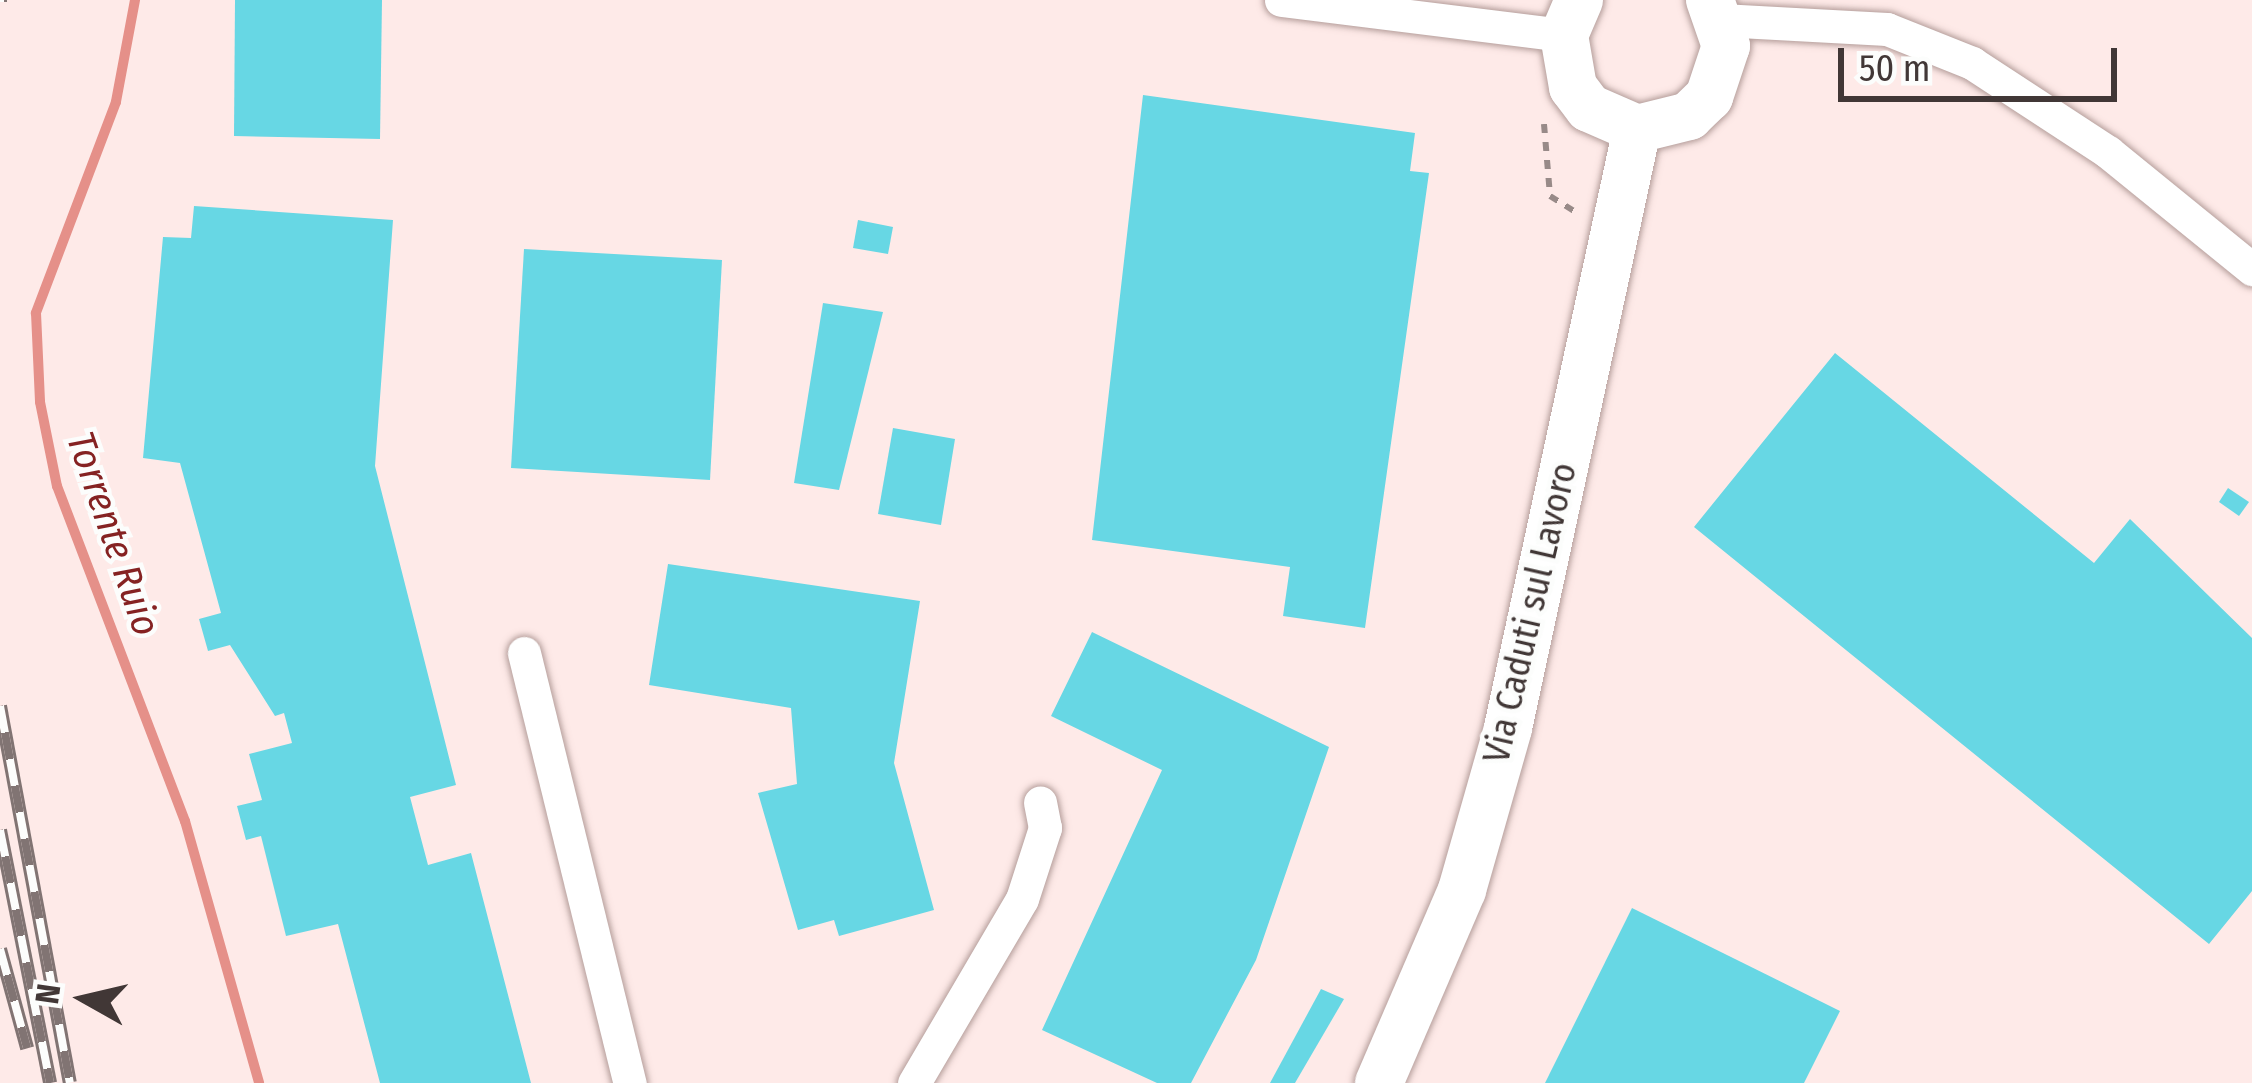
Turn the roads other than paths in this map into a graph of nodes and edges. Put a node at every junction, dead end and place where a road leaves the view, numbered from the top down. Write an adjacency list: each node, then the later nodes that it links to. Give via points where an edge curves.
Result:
1 (1281, 0): 3 (street)
2 (1715, 10): 4 (street, via 1724,60 1709,97 1677,121); 5 (street, via 1886,29 1972,63 2108,152)
3 (1571, 18): 4 (street, via 1589,108)
4 (1637, 129): 10 (street, Via Caduti sul Lavoro, via 1508,728 1462,890)
5 (2252, 269)
6 (524, 653): 8 (street)
7 (1040, 802): 9 (street, via 1045,828 1022,899)
8 (630, 1083)
9 (914, 1083)
10 (1379, 1083)

